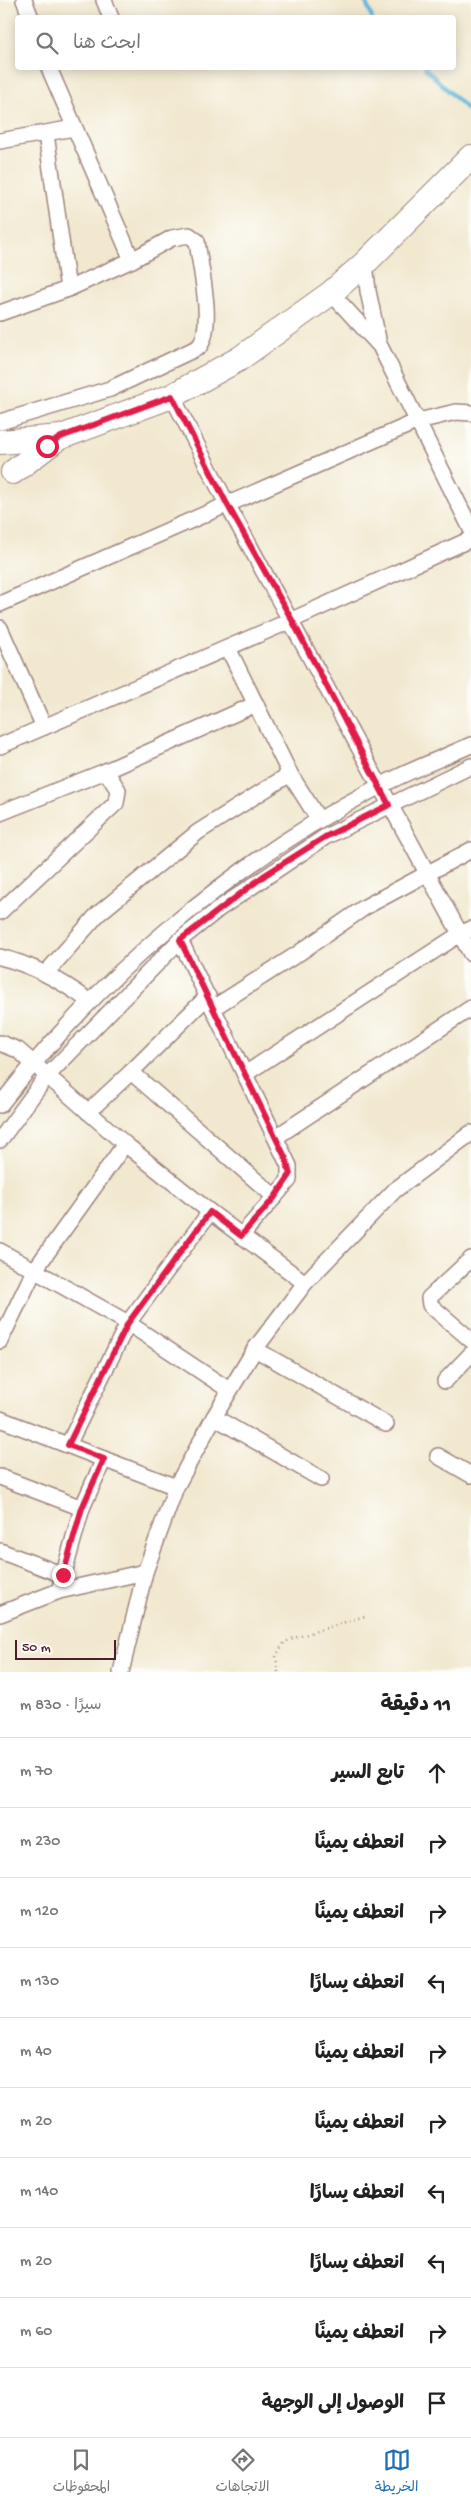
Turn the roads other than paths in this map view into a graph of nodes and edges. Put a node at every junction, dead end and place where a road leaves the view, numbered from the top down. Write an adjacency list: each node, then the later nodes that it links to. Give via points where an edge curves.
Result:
1 (24, 0): 3 (street)
2 (104, 0): 4 (street)
3 (30, 15)
4 (111, 15)
5 (50, 70): 6 (street)
6 (74, 128): 7 (street); 10 (street)
7 (46, 134): 8 (street); 12 (street)
8 (0, 141)
9 (471, 158): 11 (main road)
10 (132, 260): 12 (street); 19 (street, via 172,238 182,235 194,238 207,320 200,347 110,389)
11 (365, 263): 13 (main road); 15 (street, via 369,300)
12 (68, 289): 14 (street)
13 (331, 293): 15 (street); 16 (main road, via 239,359)
14 (1, 307)
15 (380, 346): 18 (street)
16 (172, 396): 20 (main road); 23 (street)
17 (471, 412): 18 (street, via 456,412)
18 (418, 421): 23 (street); 24 (street)
19 (0, 422)
20 (61, 437): 21 (main road); 22 (main road)
21 (0, 442): 22 (main road, via 14,457)
22 (7, 478)
23 (227, 504): 26 (street); 27 (street)
24 (471, 529)
25 (471, 539): 27 (street)
26 (0, 604)
27 (292, 620): 29 (street); 37 (street)
28 (0, 628): 31 (street)
29 (228, 648): 30 (street); 31 (street)
30 (256, 704): 35 (street); 36 (street)
31 (44, 726): 33 (street)
32 (471, 745): 37 (street)
33 (0, 746)
34 (471, 766): 38 (street)
35 (106, 771): 39 (street); 43 (street, via 118,790 116,803)
36 (290, 774): 40 (street); 48 (street, via 198,832 98,914)
37 (379, 786): 38 (street); 40 (street)
38 (389, 805): 42 (street); 45 (street, via 325,837 280,866)
39 (0, 813)
40 (319, 820): 49 (street, via 207,896)
41 (471, 850): 42 (street)
42 (427, 874): 44 (street); 50 (street, via 365,907 299,953)
43 (0, 912)
44 (466, 932): 46 (street); 55 (street)
45 (180, 940): 50 (street); 56 (street)
46 (471, 954)
47 (0, 957): 48 (street)
48 (46, 973): 49 (street)
49 (89, 1001): 53 (street)
50 (210, 1002): 54 (street); 55 (street)
51 (471, 1008): 60 (street)
52 (0, 1043): 53 (street, via 18,1050)
53 (33, 1063): 56 (street); 57 (street)
54 (131, 1072): 58 (street); 63 (street)
55 (245, 1074): 60 (street)
56 (47, 1076): 58 (street); 61 (street)
57 (0, 1105)
58 (88, 1112): 62 (street)
59 (471, 1134): 69 (street, via 395,1190)
60 (276, 1137): 63 (street, via 290,1175)
61 (0, 1140)
62 (125, 1144): 64 (street); 68 (street)
63 (275, 1197): 65 (street)
64 (210, 1212): 65 (street); 70 (street)
65 (241, 1236): 69 (street)
66 (0, 1251): 68 (street)
67 (471, 1259): 71 (street, via 430,1296 429,1302)
68 (34, 1270): 70 (street); 72 (street)
69 (305, 1283): 73 (street)
70 (128, 1323): 76 (street); 80 (street)
71 (471, 1340)
72 (0, 1341)
73 (255, 1349): 76 (street); 79 (street)
74 (471, 1354): 75 (street)
75 (445, 1381)
76 (229, 1390): 77 (street)
77 (214, 1417): 85 (street); 86 (street)
78 (0, 1419): 80 (street)
79 (386, 1424)
80 (68, 1445): 82 (street)
81 (438, 1456): 83 (street)
82 (104, 1459): 86 (street); 87 (street)
83 (470, 1474)
84 (0, 1477): 87 (street)
85 (321, 1479)
86 (176, 1487): 89 (street)
87 (82, 1508): 90 (street)
88 (0, 1551): 90 (street)
89 (145, 1572): 91 (street); 93 (street)
90 (63, 1575): 91 (street)
91 (59, 1591): 92 (street)
92 (0, 1614)
93 (120, 1672)

